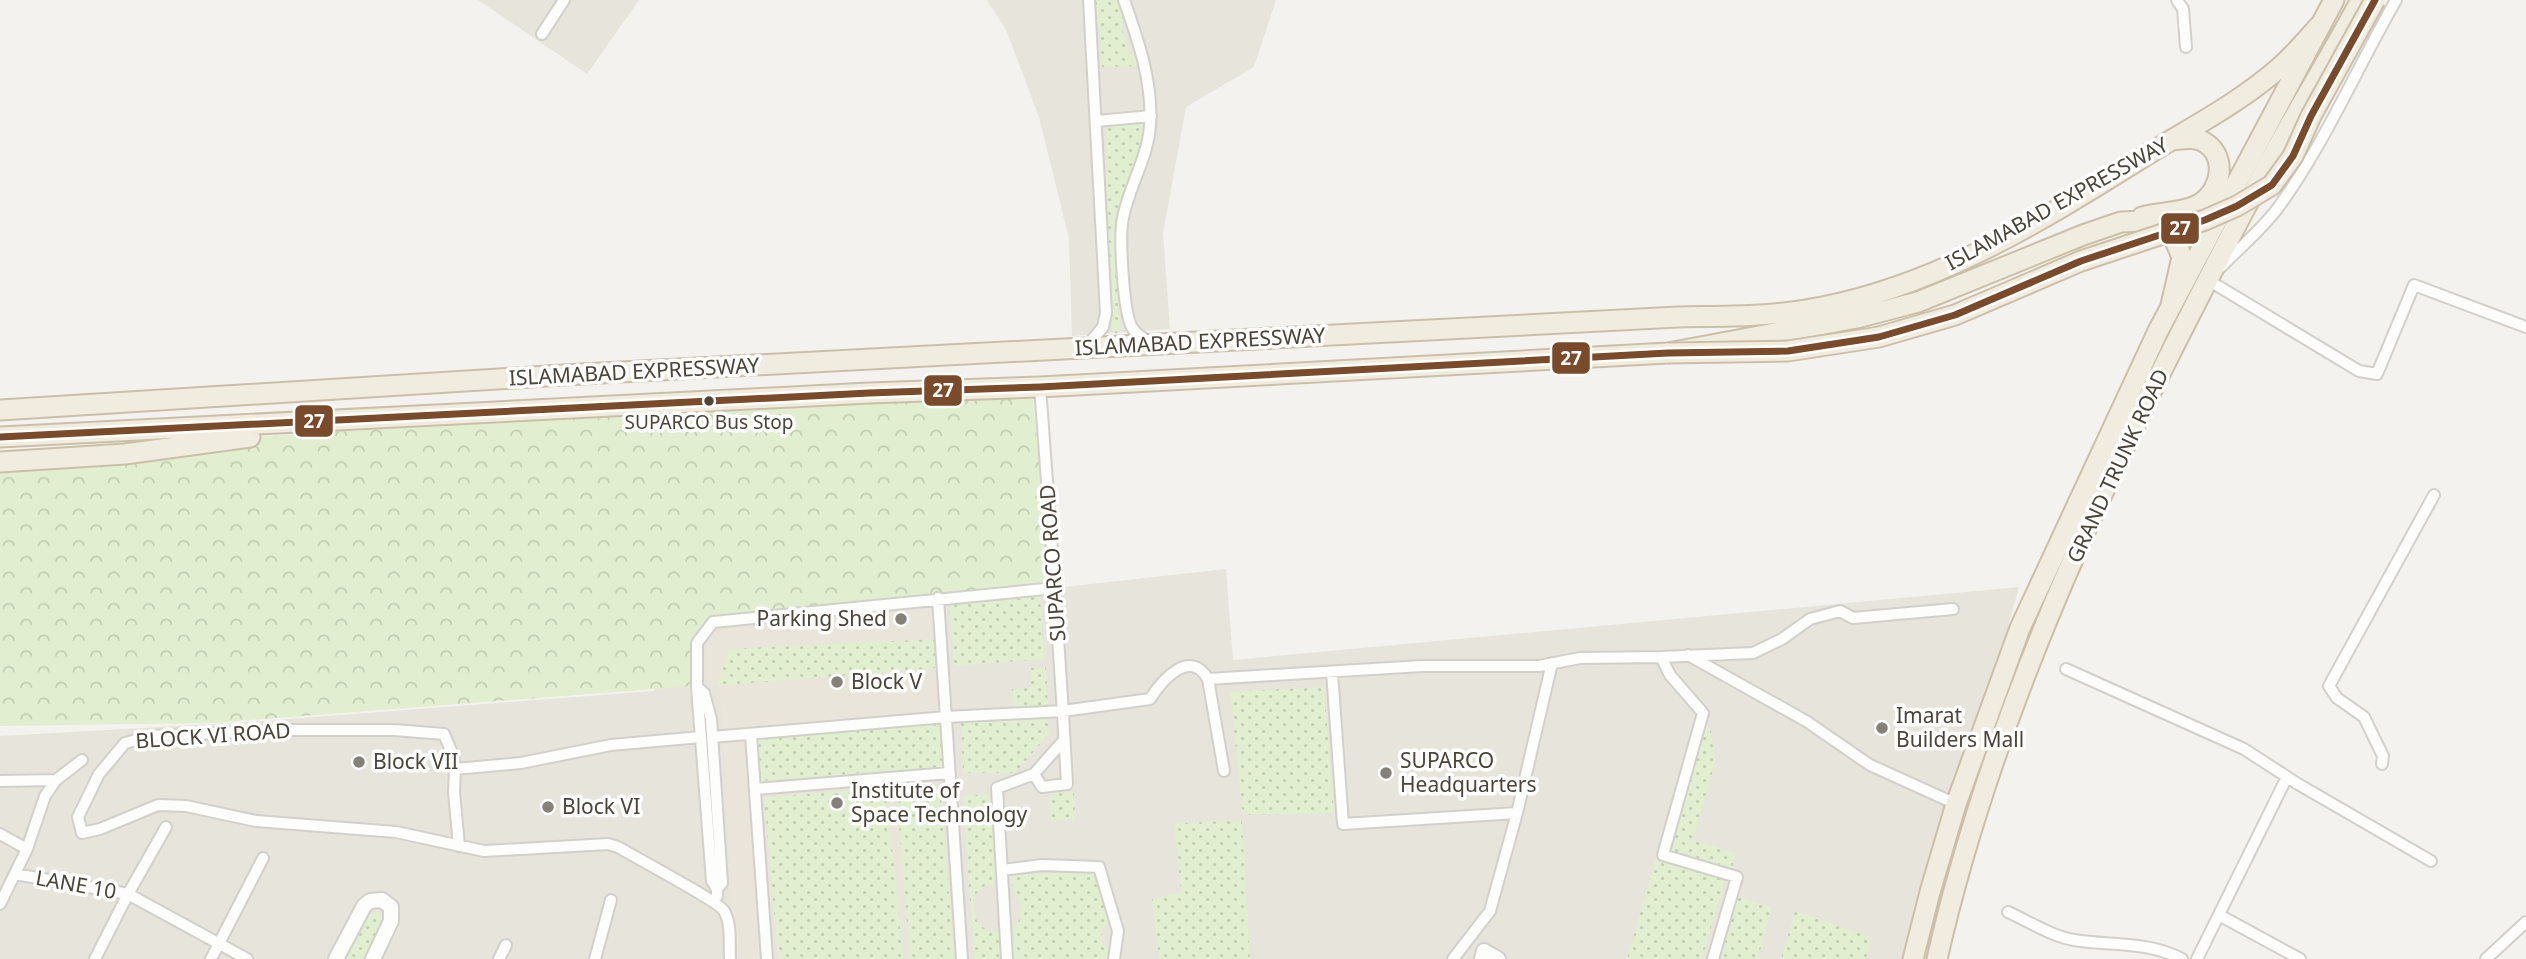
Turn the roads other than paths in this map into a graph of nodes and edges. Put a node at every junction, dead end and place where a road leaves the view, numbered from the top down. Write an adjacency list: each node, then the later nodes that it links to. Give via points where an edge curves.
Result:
1 (564, 0): 10 (street)
2 (1089, 0): 13 (street)
3 (1124, 0): 12 (street, via 1146,69)
4 (2177, 0): 11 (street, via 2183,9)
5 (2334, 0): 9 (highway, GRAND TRUNK ROAD)
6 (2361, 0): 16 (highway, GRAND TRUNK ROAD)
7 (2375, 0): 21 (highway, bridge, via 2293,156 2272,185 2237,206 2081,261 1955,315 1879,337 1788,351)
8 (2396, 0): 16 (street, via 2320,143 2279,207)
9 (2320, 25): 14 (highway, ISLAMABAD EXPRESSWAY, via 2256,86); 17 (highway, GRAND TRUNK ROAD)
10 (542, 34)
11 (2186, 47)
12 (1151, 116): 13 (street); 19 (street, via 1149,139 1123,215 1121,237 1128,316 1132,329)
13 (1097, 121): 20 (street, via 1106,313 1103,327)
14 (2172, 140): 15 (highway, via 2201,140 2218,156 2218,182 2211,195 2193,207); 19 (highway, ISLAMABAD EXPRESSWAY, via 2001,240 1931,275 1805,311)
15 (2121, 222): 17 (highway, via 2162,225 2174,238 2182,257); 21 (highway, via 1918,302 1857,318)
16 (2208, 280): 18 (street, via 2358,371 2377,374 2414,285); 88 (highway, GRAND TRUNK ROAD, via 2095,510 2041,635 1965,852)
17 (2171, 306): 52 (highway, GRAND TRUNK ROAD, via 2020,628)
18 (2526, 327)
19 (1152, 344): 20 (highway, ISLAMABAD EXPRESSWAY)
20 (1086, 348): 23 (highway, ISLAMABAD EXPRESSWAY)
21 (1668, 352): 22 (highway, ISLAMABAD EXPRESSWAY)
22 (1040, 387): 24 (highway, ISLAMABAD EXPRESSWAY); 28 (street, SUPARCO ROAD)
23 (0, 410)
24 (372, 419): 25 (highway, ISLAMABAD EXPRESSWAY); 26 (highway, via 125,454)
25 (0, 437)
26 (0, 465)
27 (2434, 495): 43 (street, via 2329,686 2337,698 2364,717)
28 (1055, 588): 29 (street); 37 (street, SUPARCO ROAD)
29 (937, 598): 38 (street); 40 (street, via 713,622 697,643 697,687)
30 (1953, 609): 31 (street, via 1853,618 1840,611 1811,619 1753,653)
31 (1688, 655): 32 (street); 52 (street, via 1806,722 1870,765)
32 (1661, 656): 33 (street); 86 (street, via 1670,675 1703,713 1663,855 1737,877)
33 (1552, 663): 35 (street); 53 (street)
34 (2066, 669): 48 (street, via 2244,749)
35 (1332, 672): 36 (street); 53 (street, via 1343,824)
36 (1208, 679): 37 (street, via 1194,666 1178,668 1161,681 1150,699); 45 (street)
37 (1063, 711): 38 (street); 41 (street, SUPARCO ROAD)
38 (946, 718): 39 (street); 46 (street)
39 (751, 735): 40 (street); 51 (street)
40 (706, 736): 44 (street); 64 (street, via 722,883)
41 (1065, 740): 47 (street); 47 (street, SUPARCO ROAD, via 1067,784 1042,787)
42 (82, 760): 49 (street)
43 (2382, 764)
44 (455, 769): 56 (street); 56 (street, BLOCK VI ROAD, via 444,734 282,730 151,736 125,743 99,774 78,817 82,832 158,805 186,806 256,821 397,832)
45 (1224, 771)
46 (949, 773): 51 (street); 81 (street)
47 (1034, 774): 60 (street, via 998,788)
48 (2287, 777): 59 (street); 67 (street)
49 (50, 780): 50 (street); 57 (street)
50 (0, 781)
51 (755, 789): 80 (street)
52 (1956, 804): 87 (highway, GRAND TRUNK ROAD)
53 (1517, 813): 84 (street, via 1490,911)
54 (166, 827): 62 (street)
55 (0, 834): 57 (street)
56 (459, 846): 64 (street, BLOCK VI ROAD, via 484,851 618,846)
57 (27, 849): 61 (street)
58 (263, 858): 69 (street)
59 (2431, 861)
60 (1002, 870): 82 (street); 83 (street, via 1042,865 1099,867 1118,931)
61 (15, 874): 62 (street, LANE 10); 65 (street)
62 (128, 894): 69 (street, LANE 10); 72 (street)
63 (611, 900): 78 (street)
64 (717, 902): 79 (street, via 728,920)
65 (0, 904)
66 (2008, 912): 89 (street, via 2072,940 2140,946)
67 (2219, 915): 90 (street); 91 (street)
68 (2526, 922): 92 (street)
69 (219, 944): 73 (street); 74 (street, LANE 10)
70 (506, 945): 77 (street)
71 (1483, 955): 85 (street)
72 (95, 959)
73 (211, 959)
74 (247, 959)
75 (335, 959): 76 (street, via 364,906 382,900 391,907 391,921)
76 (373, 959)
77 (499, 959)
78 (595, 959)
79 (730, 959)
80 (767, 959)
81 (962, 959)
82 (1007, 959)
83 (1114, 959)
84 (1452, 959)
85 (1498, 959)
86 (1713, 959)
87 (1913, 959)
88 (1937, 959)
89 (2182, 959)
90 (2197, 959)
91 (2300, 959)
92 (2486, 959)

